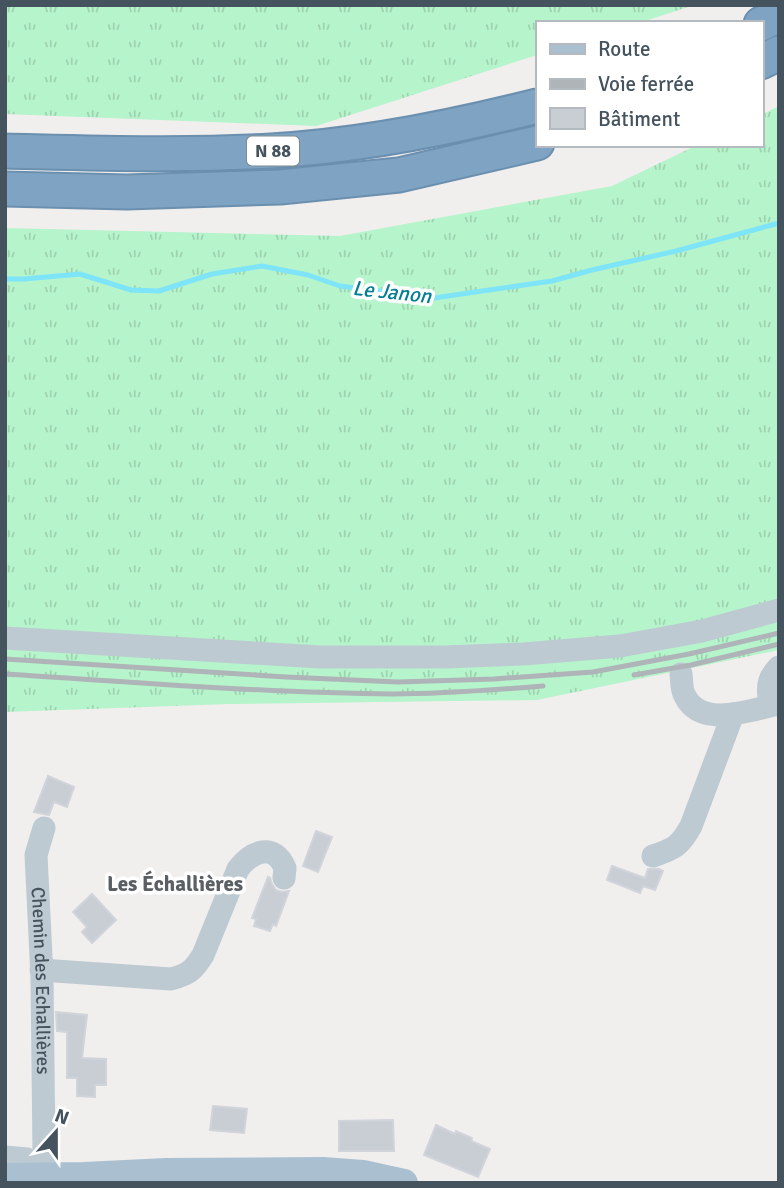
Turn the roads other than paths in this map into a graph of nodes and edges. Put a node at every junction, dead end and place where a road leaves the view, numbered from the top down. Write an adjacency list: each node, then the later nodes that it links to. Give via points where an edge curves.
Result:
1 (779, 15): 2 (highway)
2 (763, 23)
3 (779, 53): 4 (highway)
4 (763, 61)
5 (536, 106): 7 (highway, N 88, via 403,135 272,151 159,155)
6 (536, 143): 8 (highway, N 88, via 399,175 280,187 128,192)
7 (5, 151)
8 (5, 189)
9 (779, 610): 10 (street, via 620,646 523,654 320,657)
10 (5, 638)
11 (779, 667): 13 (street, via 768,687 769,697)
12 (681, 674): 14 (street, via 683,694 700,712)
13 (778, 705): 14 (street)
14 (733, 714): 16 (street, via 684,840)
15 (44, 828): 18 (street, Chemin des Echallières, via 36,855)
16 (653, 856)
17 (284, 878): 18 (street, via 285,868 278,856 257,853 246,859 203,955 184,976 171,979)
18 (41, 970): 20 (street, Chemin des Echallières)
19 (5, 1157): 20 (street, via 27,1159)
20 (46, 1172): 21 (main road); 23 (main road)
21 (5, 1177)
22 (241, 1177): 23 (main road); 24 (main road, via 323,1171)
23 (166, 1178)
24 (404, 1183)

